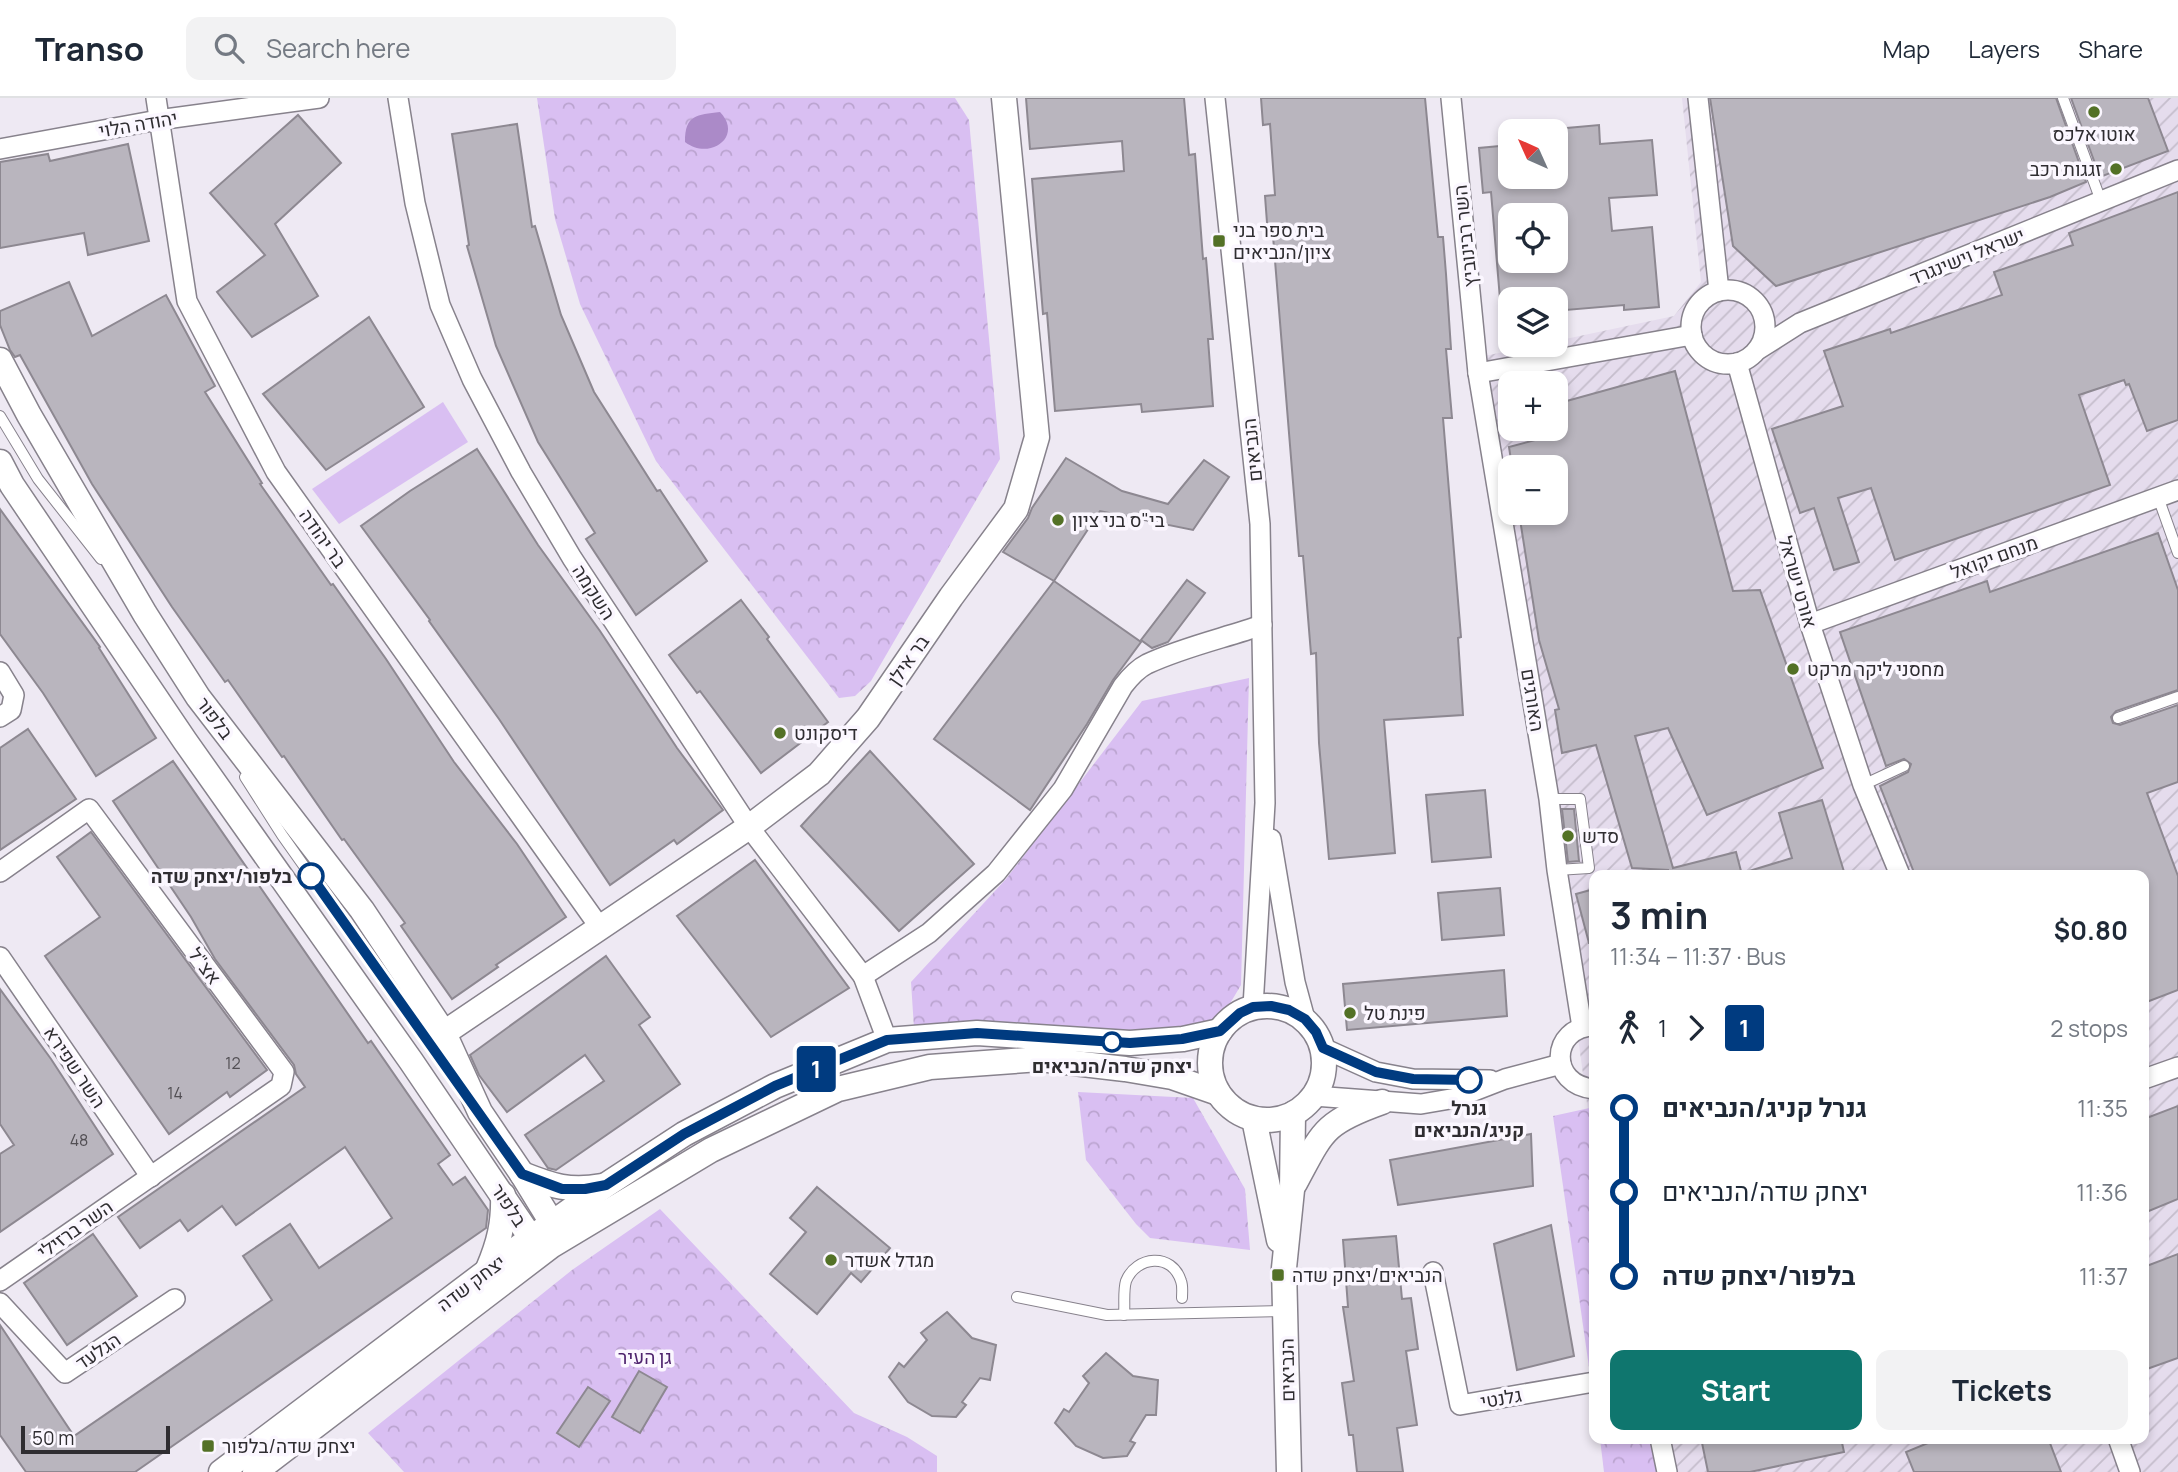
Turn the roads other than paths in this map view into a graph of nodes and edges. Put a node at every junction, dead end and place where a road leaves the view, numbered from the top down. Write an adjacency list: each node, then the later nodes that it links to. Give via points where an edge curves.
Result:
1 (156, 98): 9 (street, בר יהודה)
2 (319, 98): 9 (street, יהודה הלוי)
3 (398, 98): 36 (street, השקמה, via 415,203 440,305 472,379 572,558)
4 (1003, 98): 36 (street, בר אילן, via 1037,437 1016,509 868,718 819,774)
5 (1215, 98): 26 (street, הנביאים, via 1260,524)
6 (1451, 98): 18 (street, השר רבינוביץ)
7 (1698, 98): 13 (street)
8 (2063, 98): 12 (lane)
9 (158, 120): 10 (street, יהודה הלוי); 40 (street, בר יהודה, via 187,301 276,472)
10 (0, 149)
11 (2178, 170): 12 (street, ישראל וישינגרד)
12 (2101, 201): 15 (street, ישראל וישינגרד, via 1800,323)
13 (1719, 291): 14 (street, via 1700,303 1691,324); 15 (street, via 1741,292 1759,306 1766,327)
14 (1692, 335): 17 (street, via 1704,355 1725,364); 18 (street)
15 (1759, 349): 17 (street)
16 (0, 360): 24 (street, בלפור)
17 (1737, 363): 25 (street, אורט ישראל)
18 (1478, 373): 34 (street, האורגים)
19 (0, 416): 24 (lane, via 38,479)
20 (0, 462): 65 (street, בלפור, via 185,741)
21 (2178, 490): 22 (street, מנחם יקואל)
22 (2158, 497): 23 (lane); 25 (street, מנחם יקואל)
23 (2178, 553)
24 (145, 614): 28 (street, בלפור)
25 (1810, 624): 33 (street, אורט ישראל)
26 (1262, 625): 35 (street, הנביאים); 42 (street, via 1134,673 1063,789 996,873 929,933)
27 (0, 672): 30 (street, via 15,695 10,710)
28 (198, 697): 47 (street, בלפור, via 374,928); 58 (lane, via 282,835)
29 (2178, 697): 31 (lane)
30 (0, 717)
31 (2118, 718)
32 (1904, 766): 33 (lane)
33 (1863, 785): 38 (street, אורט ישראל)
34 (1549, 799): 37 (street, האורגים); 37 (lane, via 1580,799 1589,869)
35 (1265, 803): 43 (street, הנביאים); 44 (street, הנביאים)
36 (749, 827): 40 (street, בר אילן); 42 (street, השקמה)
37 (1557, 870): 45 (street, האורגים)
38 (1898, 870)
39 (0, 872): 62 (street, אצ"ל, via 89,808 284,1072 281,1086)
40 (601, 929): 47 (street, בר אילן)
41 (0, 957): 62 (street, השר שפירא)
42 (863, 976): 48 (street, השקמה)
43 (1253, 1007): 44 (street, via 1289,1010); 46 (street)
44 (1305, 1019): 49 (street)
45 (1588, 1027): 50 (street, via 1564,1042)
46 (1220, 1031): 48 (street, יצחק שדה, via 1130,1043 977,1033); 55 (street, via 1210,1063)
47 (444, 1033): 58 (street, בלפור)
48 (887, 1040): 63 (street, יצחק שדה, via 775,1086 684,1134)
49 (1323, 1048): 53 (street, via 1376,1072 1413,1079); 56 (street, via 1324,1073)
50 (1561, 1064): 53 (street); 54 (street, via 1577,1086)
51 (2178, 1067): 52 (street)
52 (2149, 1077)
53 (1505, 1079): 57 (street, via 1456,1098 1421,1104)
54 (1589, 1088)
55 (1218, 1093): 60 (street, via 1240,1114); 66 (street, יצחק שדה, via 1172,1077 1040,1059 930,1067 838,1089)
56 (1314, 1096): 57 (street); 59 (street)
57 (1382, 1102): 64 (street, via 1327,1129)
58 (480, 1112): 61 (street, בלפור)
59 (1293, 1114): 60 (street, via 1274,1120); 64 (street, הנביאים)
60 (1254, 1119): 67 (street, הנביאים)
61 (522, 1174): 63 (street, via 562,1189); 66 (street, בלפור)
62 (150, 1177): 70 (street, השר ברזילי)
63 (606, 1185): 66 (street, יצחק שדה)
64 (1292, 1190): 67 (street, הנביאים)
65 (503, 1195): 66 (street, בלפור); 68 (street, via 502,1234)
66 (545, 1236): 68 (street, יצחק שדה); 81 (street, יצחק שדה)
67 (1284, 1268): 75 (street, הנביאים)
68 (488, 1271): 80 (street, יצחק שדה)
69 (1433, 1272): 77 (street, גלנטי, via 1460,1405)
70 (0, 1281)
71 (1017, 1297): 76 (lane)
72 (1182, 1298): 76 (lane, via 1181,1280 1172,1266 1161,1260 1143,1262 1125,1283)
73 (176, 1299): 74 (street, הגלעד, via 65,1373)
74 (0, 1303)
75 (1286, 1311): 76 (lane); 82 (street, הנביאים)
76 (1124, 1315)
77 (1589, 1383)
78 (1661, 1444): 83 (street)
79 (2120, 1444): 84 (street)
80 (221, 1472)
81 (255, 1472)
82 (1289, 1472)
83 (1667, 1472)
84 (2130, 1472)

